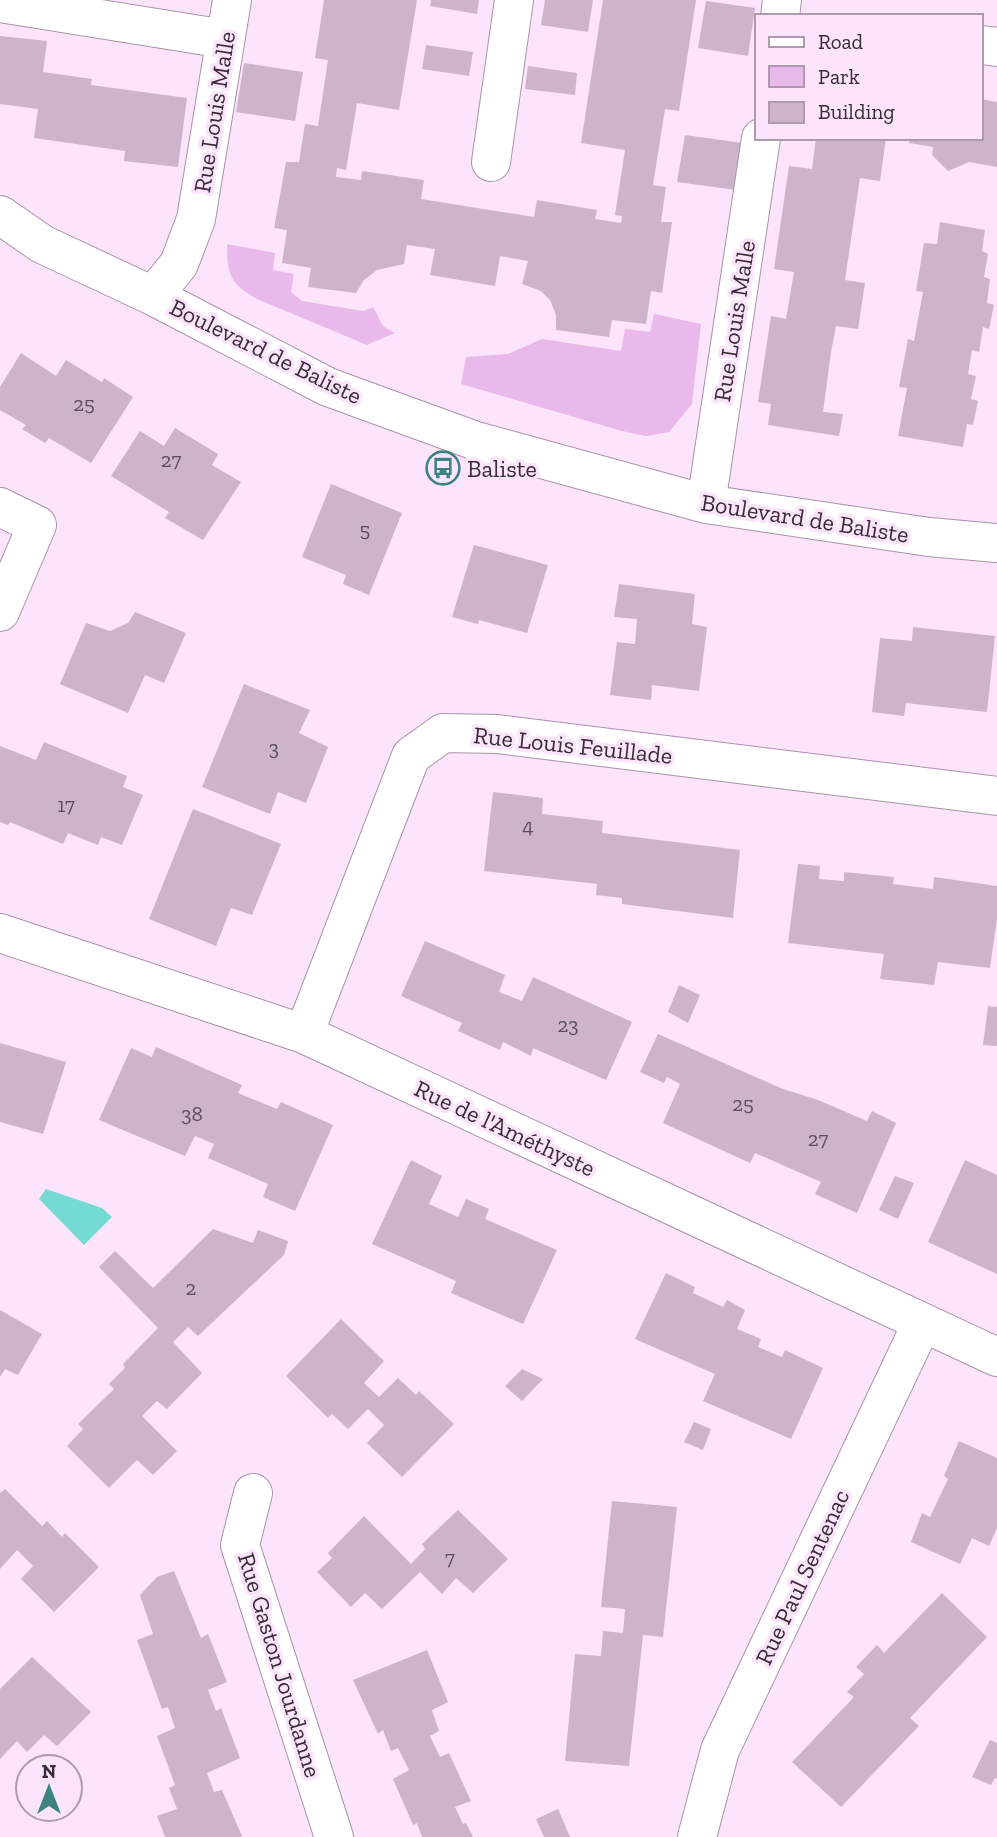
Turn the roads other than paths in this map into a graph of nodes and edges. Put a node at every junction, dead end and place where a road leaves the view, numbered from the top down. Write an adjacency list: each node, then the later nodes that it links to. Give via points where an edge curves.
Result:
1 (232, 0): 4 (street, Rue Louis Malle)
2 (514, 0): 6 (street)
3 (0, 4): 4 (street)
4 (225, 39): 8 (street, Rue Louis Malle, via 197,219 179,264)
5 (761, 140): 9 (street, Rue Louis Malle)
6 (491, 162)
7 (0, 215): 8 (street, Boulevard de Baliste, via 42,244)
8 (153, 296): 9 (street, Boulevard de Baliste, via 328,387 476,441)
9 (706, 504): 11 (street, Boulevard de Baliste)
10 (0, 507): 12 (street, via 37,525)
11 (997, 543)
12 (0, 612)
13 (997, 796): 15 (street, Rue Louis Feuillade, via 497,734 443,733 411,756)
14 (0, 933): 15 (street, Rue de l'Améthyste)
15 (304, 1034): 16 (street, Rue de l'Améthyste)
16 (922, 1323): 17 (street, Rue de l'Améthyste); 20 (street, Rue Paul Sentenac, via 720,1750)
17 (997, 1357)
18 (253, 1493): 19 (street, Rue Gaston Jourdanne, via 240,1545)
19 (334, 1837)
20 (697, 1837)

